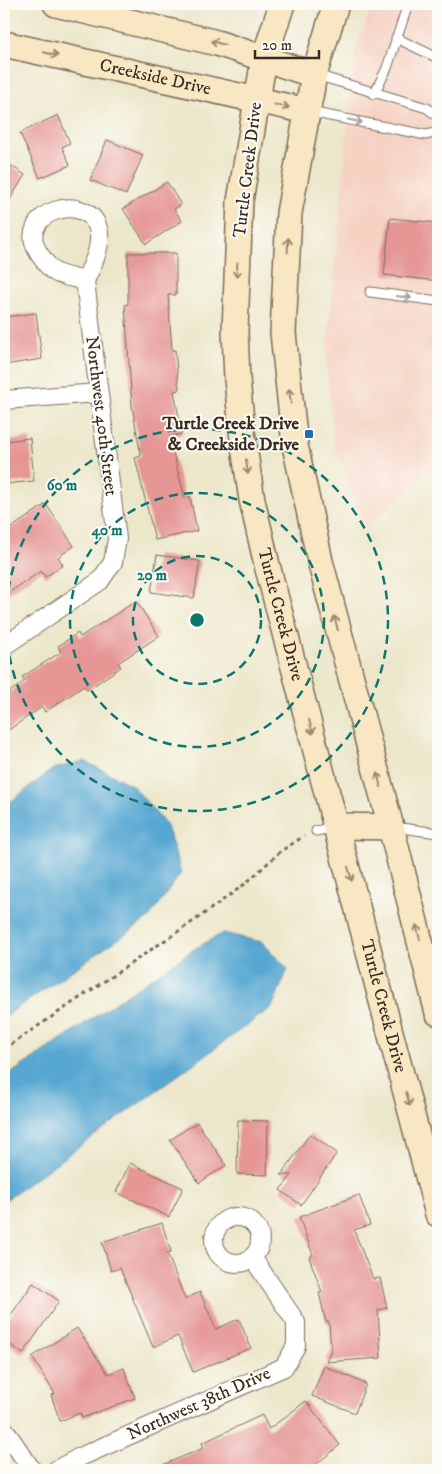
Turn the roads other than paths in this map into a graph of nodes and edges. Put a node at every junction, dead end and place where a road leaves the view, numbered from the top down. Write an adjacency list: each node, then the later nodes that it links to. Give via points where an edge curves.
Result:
1 (56, 4): 8 (street, one-way to 1, via 216,43)
2 (282, 4): 8 (street, Turtle Creek Drive)
3 (336, 4): 9 (street)
4 (408, 4): 5 (lane)
5 (396, 38): 7 (lane); 10 (lane, via 387,68)
6 (4, 44): 11 (street, Creekside Drive, one-way to 11)
7 (438, 58)
8 (264, 59): 9 (street); 11 (street, Turtle Creek Drive)
9 (314, 75): 10 (lane); 12 (street)
10 (374, 94): 13 (lane, via 427,108)
11 (256, 100): 12 (street, Creekside Drive, one-way to 12); 22 (street, Turtle Creek Drive, one-way to 22, via 240,201 236,379 252,500)
12 (307, 111): 14 (lane, one-way to 14, via 426,135); 21 (street, one-way to 12, via 320,561 295,445 283,333 289,213)
13 (438, 116)
14 (438, 132)
15 (85, 281): 18 (street, Northwest 40th Street)
16 (370, 292): 17 (lane, one-way to 17)
17 (438, 301)
18 (98, 393): 19 (street); 20 (street, Northwest 40th Street, via 117,539 113,562 100,581)
19 (4, 400)
20 (4, 646)
21 (391, 827): 22 (street); 23 (lane); 24 (street, one-way to 21)
22 (327, 828): 25 (street, Turtle Creek Drive, one-way to 25)
23 (438, 833)
24 (438, 1013)
25 (438, 1214)
26 (252, 1257): 29 (street, Northwest 38th Drive, via 296,1322 296,1346 284,1367)
27 (4, 1429): 28 (street)
28 (32, 1470)
29 (56, 1470)

